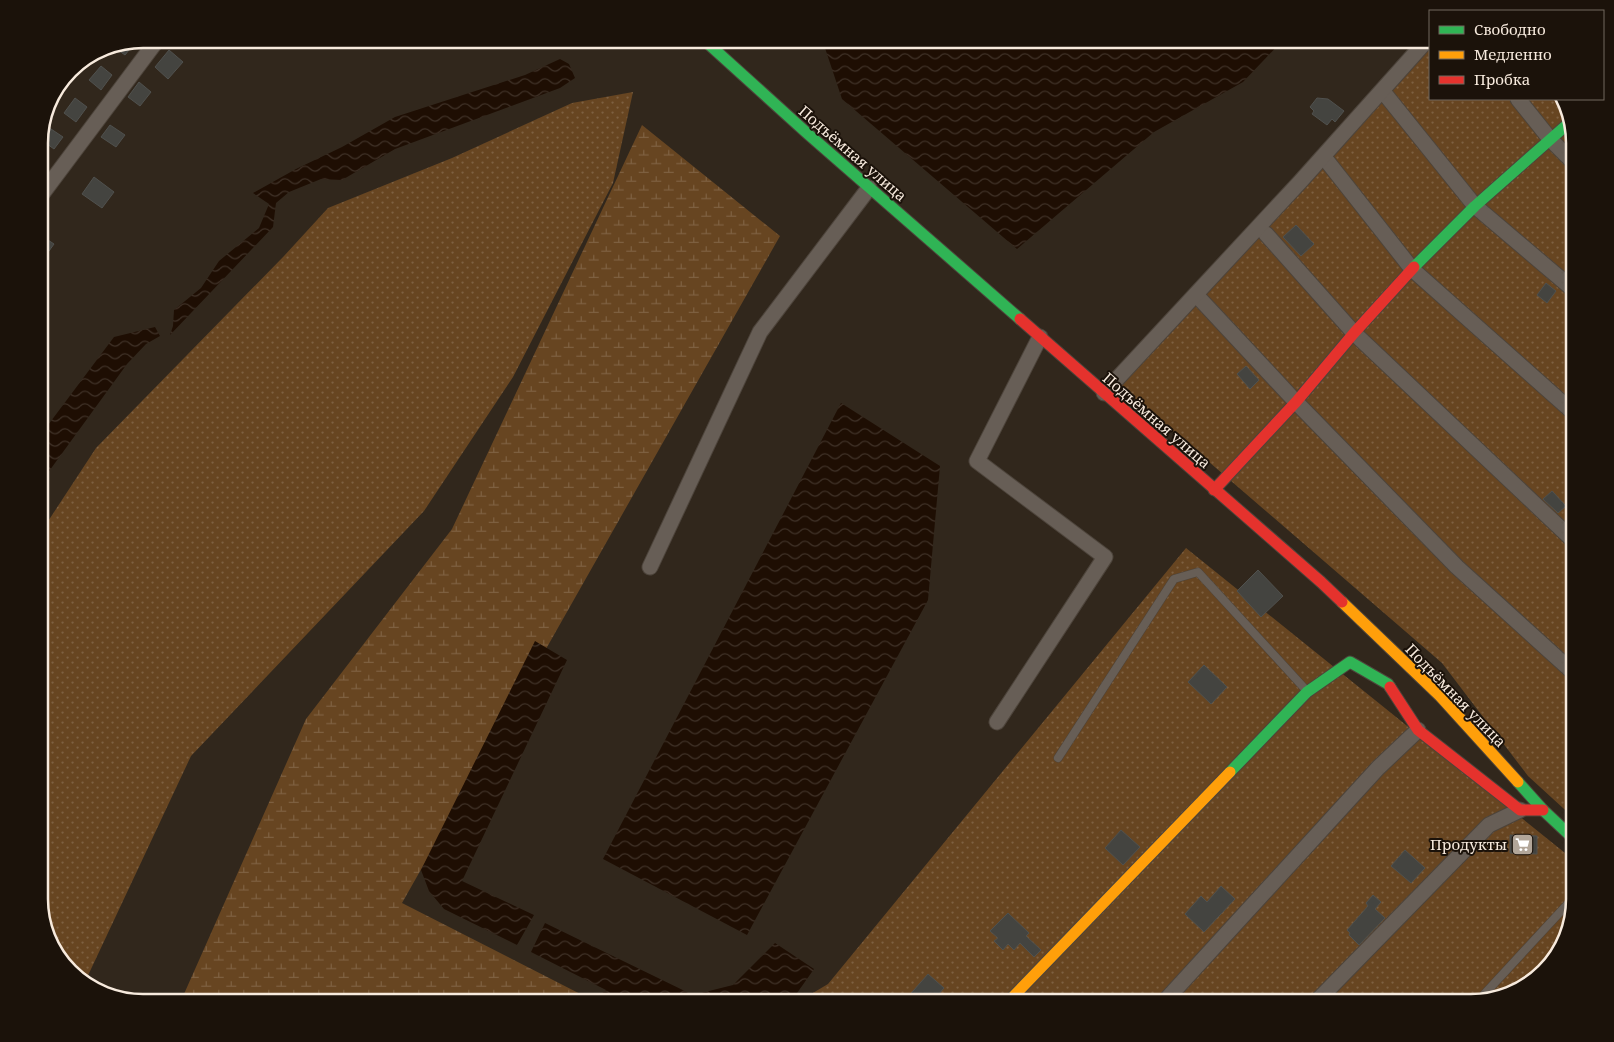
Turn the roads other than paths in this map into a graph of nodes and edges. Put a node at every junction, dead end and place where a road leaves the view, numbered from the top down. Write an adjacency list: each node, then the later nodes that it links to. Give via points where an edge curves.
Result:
1 (151, 48): 10 (street)
2 (713, 48): 11 (street, Подъёмная улица)
3 (1420, 48): 19 (street)
4 (1384, 94): 12 (street)
5 (1519, 100): 7 (street)
6 (1565, 126): 7 (street)
7 (1550, 139): 8 (street); 12 (street)
8 (1566, 155)
9 (1328, 161): 14 (street)
10 (48, 186)
11 (869, 188): 18 (street, Подъёмная улица); 24 (street, via 760,332)
12 (1475, 206): 14 (street); 15 (street)
13 (1266, 234): 17 (street)
14 (1412, 269): 17 (street); 21 (street)
15 (1566, 284)
16 (1200, 299): 20 (street)
17 (1354, 333): 20 (street); 23 (street)
18 (1040, 337): 19 (street, Подъёмная улица); 27 (street, via 977,462 1105,557)
19 (1104, 394): 22 (street, Подъёмная улица)
20 (1296, 402): 22 (street); 25 (street, via 1456,567)
21 (1566, 406)
22 (1214, 490): 31 (street, Подъёмная улица, via 1321,582 1440,696)
23 (1566, 533)
24 (650, 567)
25 (1566, 666)
26 (1307, 692): 28 (street, via 1350,662 1388,684); 29 (lane, via 1198,572 1174,579); 34 (street)
27 (997, 722)
28 (1418, 730): 30 (street); 35 (street, via 1378,768)
29 (1058, 758)
30 (1520, 810): 31 (street); 36 (street, via 1489,825)
31 (1543, 810): 32 (street, Подъёмная улица)
32 (1566, 832)
33 (1566, 906): 37 (lane)
34 (1016, 994)
35 (1171, 994)
36 (1324, 994)
37 (1485, 994)

